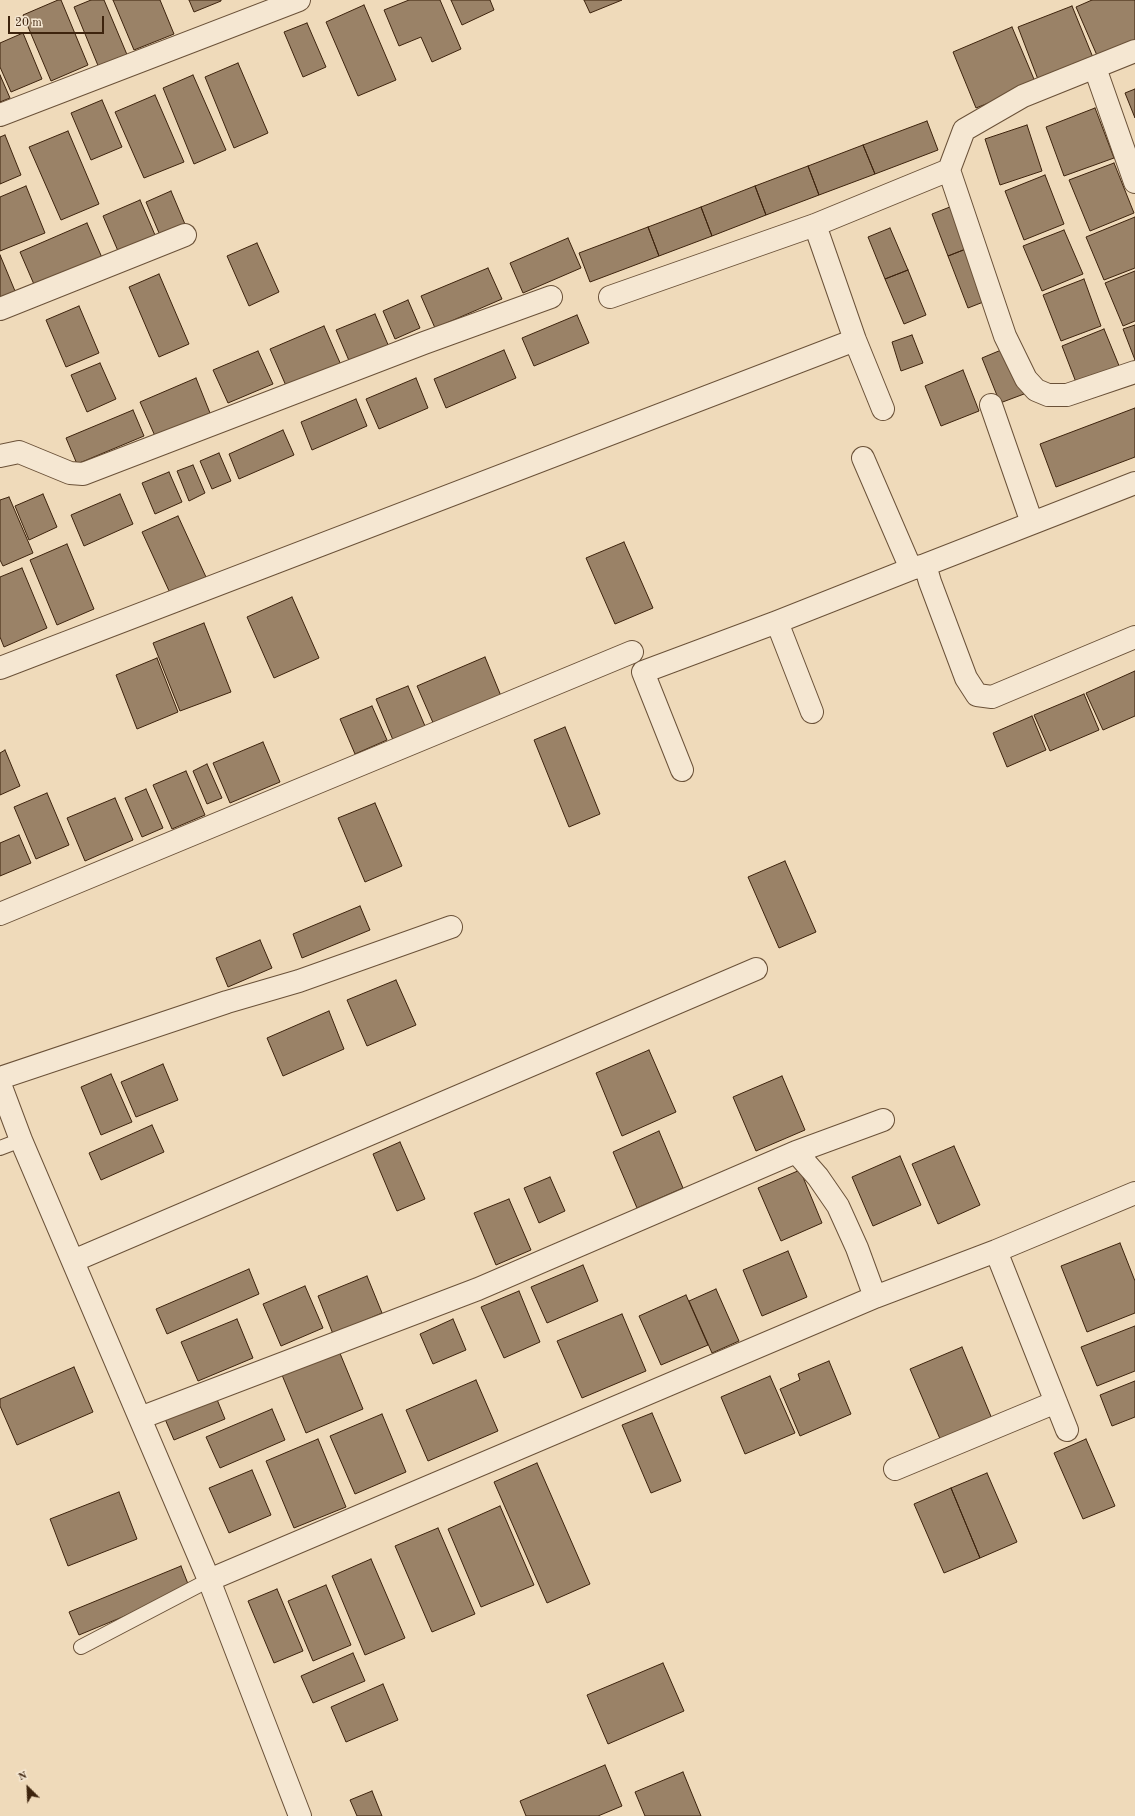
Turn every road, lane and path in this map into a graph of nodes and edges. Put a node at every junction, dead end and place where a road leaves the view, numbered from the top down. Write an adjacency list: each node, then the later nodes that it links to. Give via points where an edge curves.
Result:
1 (299, 0): 4 (street)
2 (1135, 52): 3 (street)
3 (1095, 68): 5 (street, via 1022,96 964,130); 6 (street)
4 (0, 115)
5 (949, 170): 7 (street); 13 (street, via 1005,336 1026,380 1036,390 1048,395 1067,395)
6 (1135, 182)
7 (815, 226): 10 (street); 12 (street)
8 (185, 235): 11 (street)
9 (551, 297): 16 (street, via 83,474 70,473 19,452)
10 (610, 297)
11 (0, 309)
12 (855, 340): 15 (street); 24 (street)
13 (1135, 372)
14 (991, 406): 19 (street)
15 (883, 409)
16 (0, 456)
17 (863, 458): 20 (street)
18 (1135, 483): 19 (street)
19 (1032, 523): 20 (street)
20 (918, 567): 21 (street); 22 (street, via 930,582 966,678 977,695 992,698)
21 (778, 622): 25 (street); 26 (street, via 643,672)
22 (1135, 637)
23 (632, 652): 27 (street)
24 (0, 668)
25 (812, 712)
26 (682, 770)
27 (0, 914)
28 (451, 927): 30 (street, via 299,981 227,1002)
29 (756, 969): 38 (street)
30 (0, 1078)
31 (0, 1084): 33 (street)
32 (883, 1120): 35 (street)
33 (21, 1140): 34 (lane); 38 (street)
34 (0, 1148)
35 (796, 1152): 39 (street, via 818,1177 838,1206); 41 (street, via 478,1289)
36 (1135, 1193): 37 (street)
37 (996, 1251): 39 (street); 40 (street)
38 (73, 1261): 41 (street)
39 (875, 1297): 44 (street)
40 (1056, 1402): 42 (street); 43 (street)
41 (140, 1418): 44 (street)
42 (1067, 1430)
43 (895, 1469)
44 (209, 1580): 45 (lane); 46 (street)
45 (81, 1647)
46 (300, 1816)

